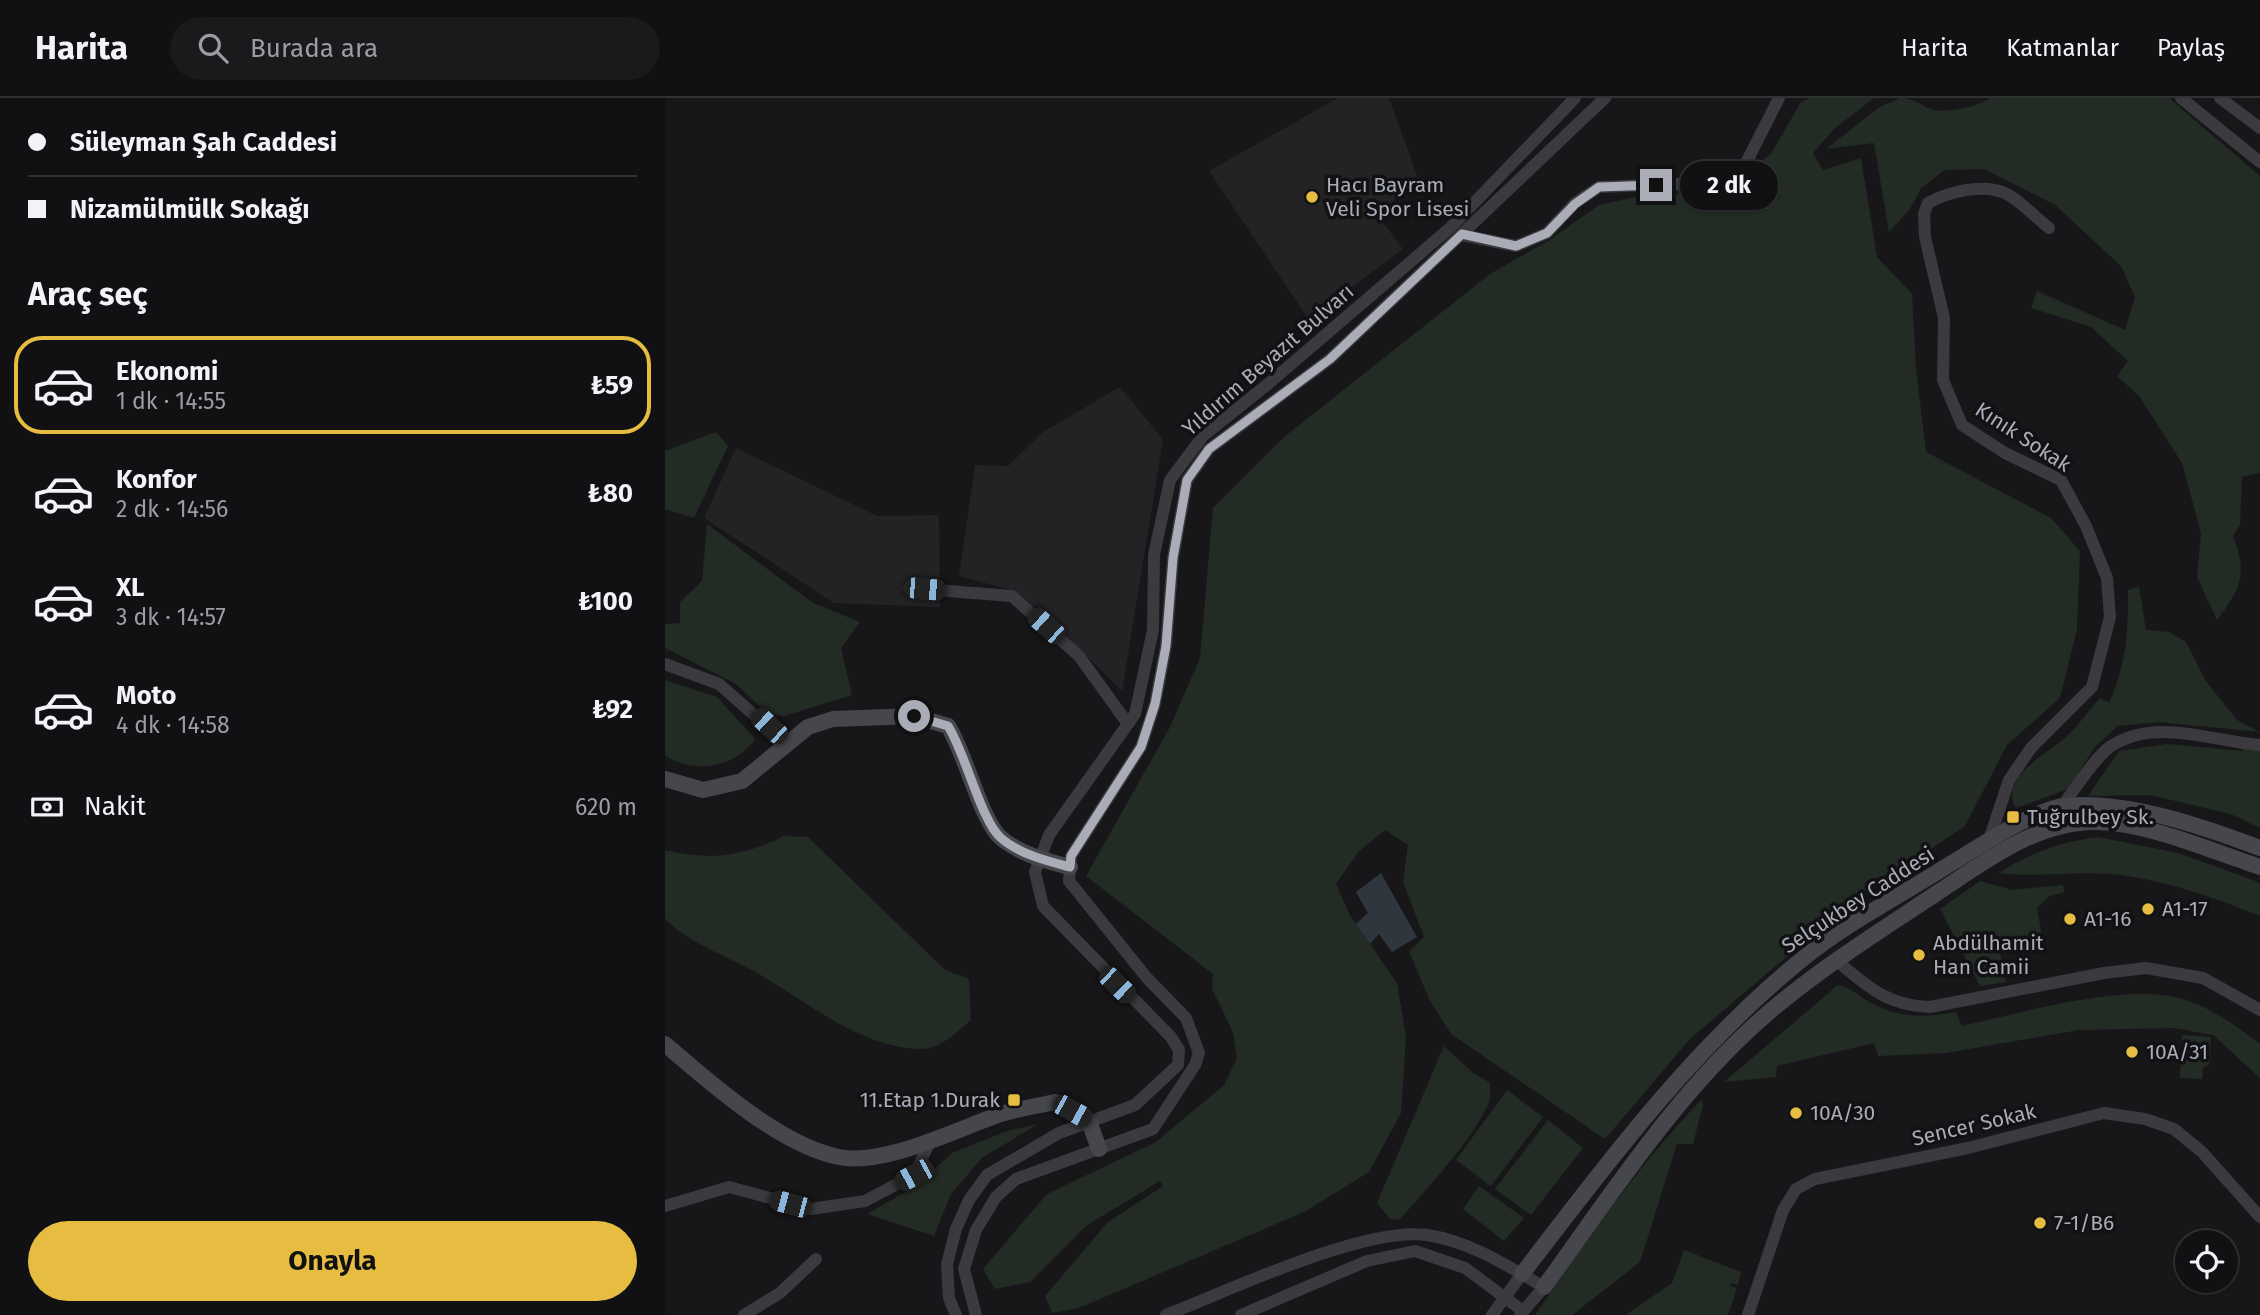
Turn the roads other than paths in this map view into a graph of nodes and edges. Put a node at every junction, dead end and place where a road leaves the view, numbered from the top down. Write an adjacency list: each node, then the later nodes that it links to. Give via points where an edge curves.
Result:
1 (1575, 98): 12 (street, Yıldırım Beyazıt Bulvarı, via 1450,228 1203,436 1170,480 1154,555 1153,631 1135,714)
2 (1605, 98): 9 (street, Yıldırım Beyazıt Bulvarı)
3 (1779, 98): 9 (street, via 1747,163 1728,182 1599,187 1547,233 1516,246)
4 (2181, 98): 7 (street)
5 (2220, 98): 6 (street)
6 (2260, 128)
7 (2260, 162)
8 (2049, 228): 17 (street, Kınık Sokak, via 2005,193 1984,190 1946,193 1928,203 1924,214 1944,318 1943,380 1962,425 2005,453 2061,480 2107,578 2110,617 2092,687 2031,748 2009,780)
9 (1462, 234): 21 (street, Yıldırım Beyazıt Bulvarı, via 1330,359 1209,449 1187,480 1155,704 1141,747 1071,856)
10 (909, 588): 12 (street, via 1012,596 1079,656)
11 (665, 664): 13 (street, via 719,684)
12 (1128, 724): 20 (street, Yıldırım Beyazıt Bulvarı, via 1049,835)
13 (787, 744): 15 (street, via 742,781 703,790); 20 (street, via 808,727 833,719 914,716 948,726 999,838)
14 (2260, 745): 16 (street, via 2161,730 2133,736 2109,747)
15 (665, 779)
16 (2063, 805): 17 (street, Selçukbey Caddesi); 18 (street, Selçukbey Caddesi, via 2128,809 2207,828)
17 (1989, 840): 19 (street, Selçukbey Caddesi)
18 (2260, 848)
19 (1974, 858): 22 (street, Selçukbey Caddesi, via 2057,827 2097,822 2168,837); 23 (street, Selçukbey Caddesi); 32 (street, Selçukbey Caddesi, via 1830,938 1750,1004 1693,1062)
20 (1040, 859): 21 (street); 26 (street, Yıldırım Beyazıt Bulvarı, via 1035,872 1043,906 1179,1050 1178,1065 1135,1105)
21 (1070, 867): 28 (street, via 1069,881 1082,901 1186,1018 1199,1053 1153,1129)
22 (2260, 867)
23 (1837, 961): 24 (street, via 1870,989 1907,1006 1930,1007 2146,968 2203,978); 33 (street, Selçukbey Caddesi, via 1779,1003 1730,1050 1621,1182)
24 (2260, 1010)
25 (665, 1044): 27 (street, via 728,1098 789,1137 839,1158 879,1155)
26 (1089, 1121): 27 (street, via 1055,1102 1000,1114); 28 (street); 37 (street, Yıldırım Beyazıt Bulvarı, via 987,1175 969,1200 947,1264)
27 (930, 1142): 29 (street, via 914,1175 865,1201 811,1209 729,1187)
28 (1099, 1149): 38 (street, via 1016,1179 996,1197 976,1230 964,1269)
29 (665, 1206)
30 (2260, 1217): 42 (street, Sencer Sokak, via 2201,1152 2173,1129 2105,1113 1815,1179 1796,1189 1783,1210)
31 (816, 1259): 36 (street, via 781,1293)
32 (1522, 1274): 33 (street); 34 (street, Selçukbey Caddesi); 39 (street, via 1452,1242 1427,1235 1389,1236 1337,1250)
33 (1544, 1287): 35 (street, Selçukbey Caddesi)
34 (1504, 1298): 35 (street); 40 (street, via 1465,1268 1433,1255 1398,1252); 41 (street, Selçukbey Caddesi)
35 (1522, 1313)
36 (744, 1315)
37 (955, 1315)
38 (976, 1315)
39 (1166, 1315)
40 (1241, 1315)
41 (1492, 1315)
42 (1748, 1315)

